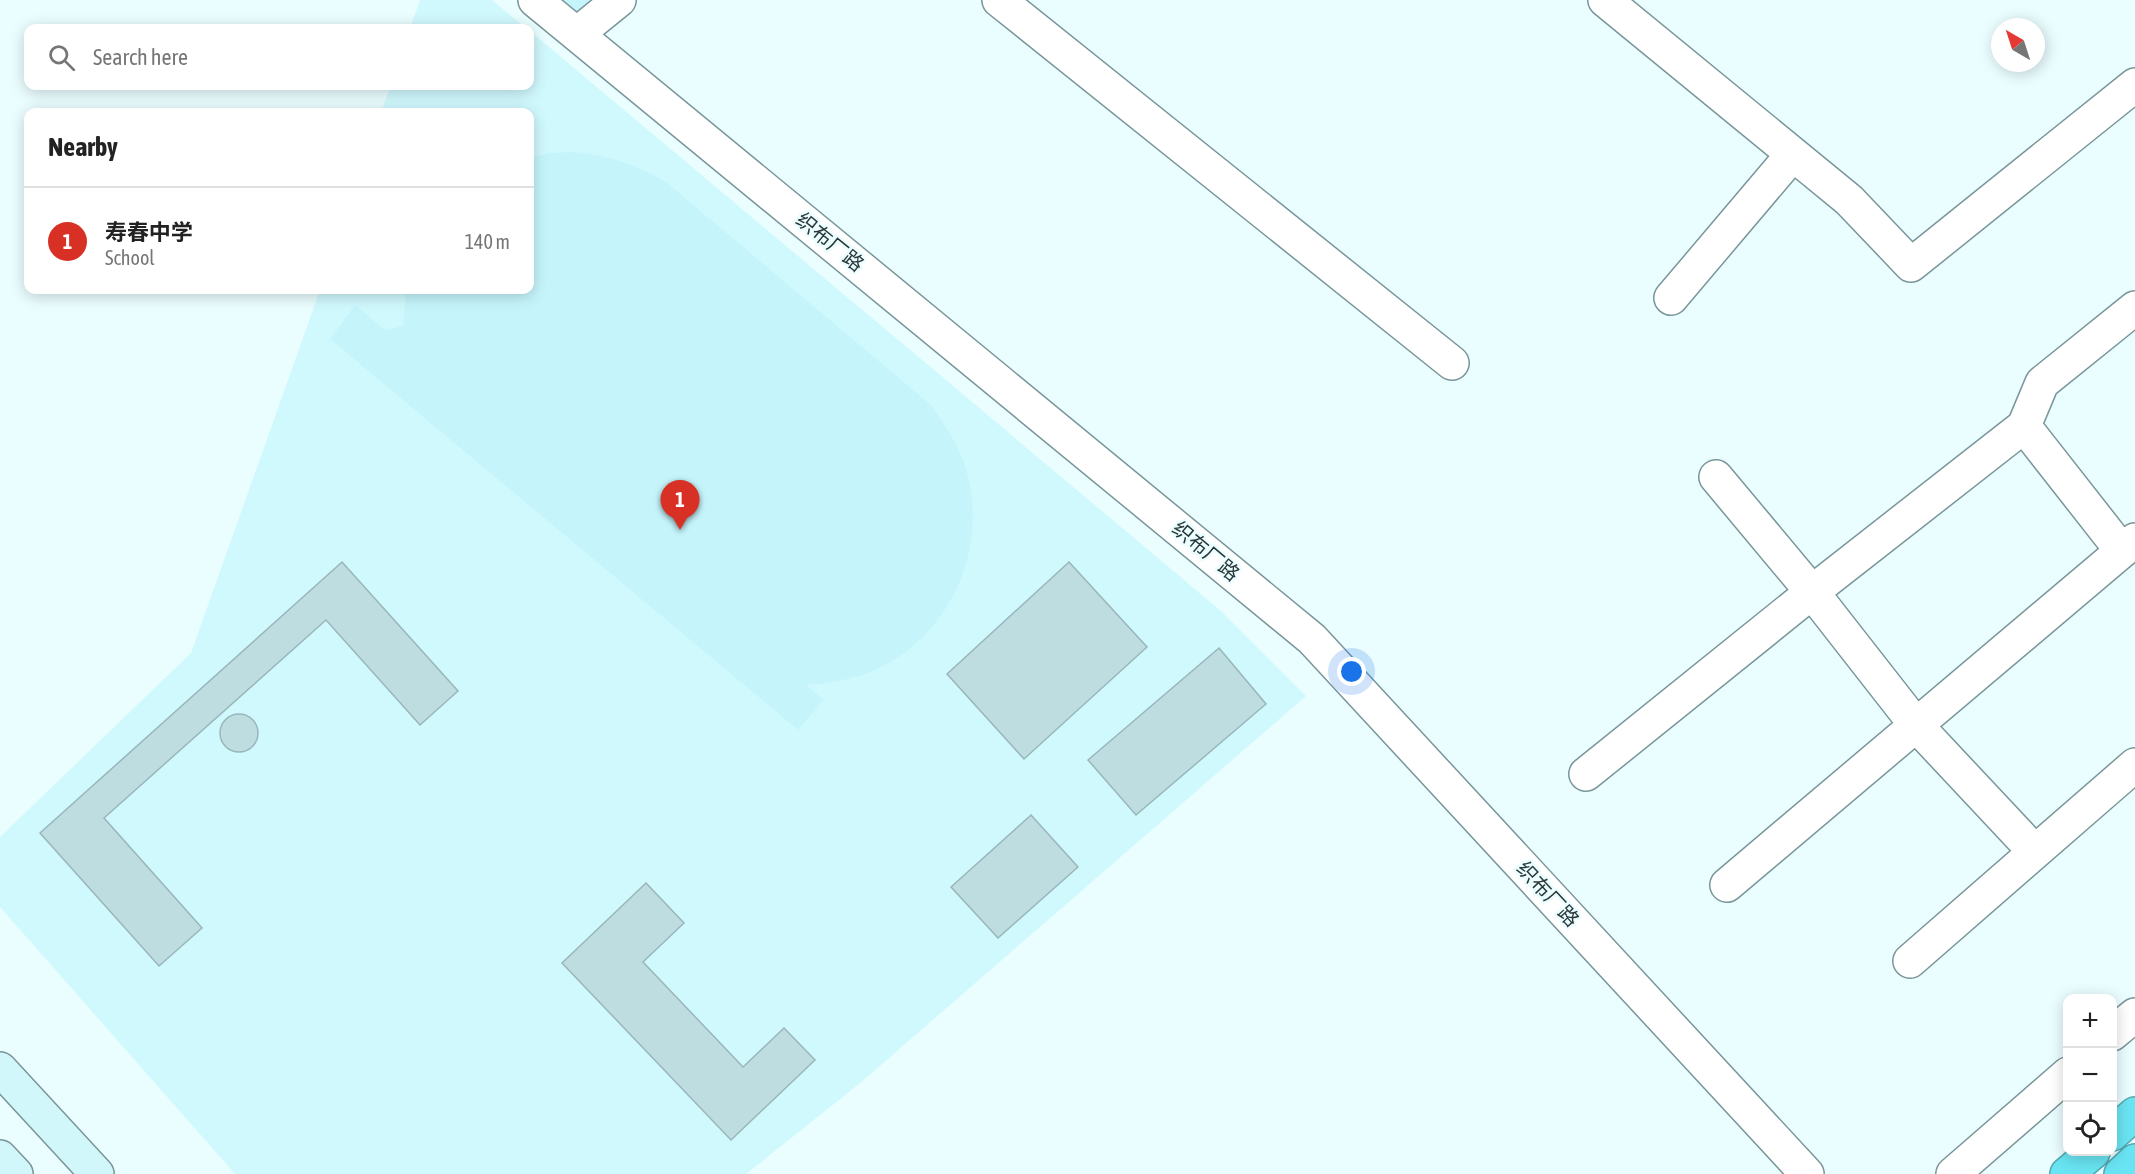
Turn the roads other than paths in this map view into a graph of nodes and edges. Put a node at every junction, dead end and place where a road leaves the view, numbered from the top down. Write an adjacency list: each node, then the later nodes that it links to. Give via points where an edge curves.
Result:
1 (535, 0): 5 (street, 织布厂路)
2 (619, 0): 5 (street)
3 (999, 0): 10 (street)
4 (1605, 0): 7 (street)
5 (577, 34): 32 (street, 织布厂路, via 1312,639)
6 (2135, 85): 7 (street, via 1911,264 1849,200)
7 (1793, 154): 8 (street)
8 (1671, 298)
9 (2135, 308): 11 (street, via 2042,383)
10 (1452, 363)
11 (2024, 426): 13 (street); 14 (street)
12 (1716, 477): 14 (street)
13 (2128, 546): 15 (street)
14 (1812, 592): 15 (street); 17 (street)
15 (1916, 725): 18 (street); 19 (street)
16 (2135, 765): 18 (street)
17 (1586, 774)
18 (2036, 852): 20 (street)
19 (1727, 885)
20 (1910, 961)
21 (2135, 1015): 22 (street)
22 (2117, 1030)
23 (0, 1069): 31 (main road)
24 (2063, 1078): 33 (street)
25 (2135, 1114): 26 (highway)
26 (2117, 1130)
27 (2088, 1156): 34 (highway)
28 (0, 1157): 30 (main road)
29 (2135, 1161): 35 (highway)
30 (16, 1174)
31 (97, 1174)
32 (1808, 1174)
33 (1953, 1174)
34 (2067, 1174)
35 (2121, 1174)

